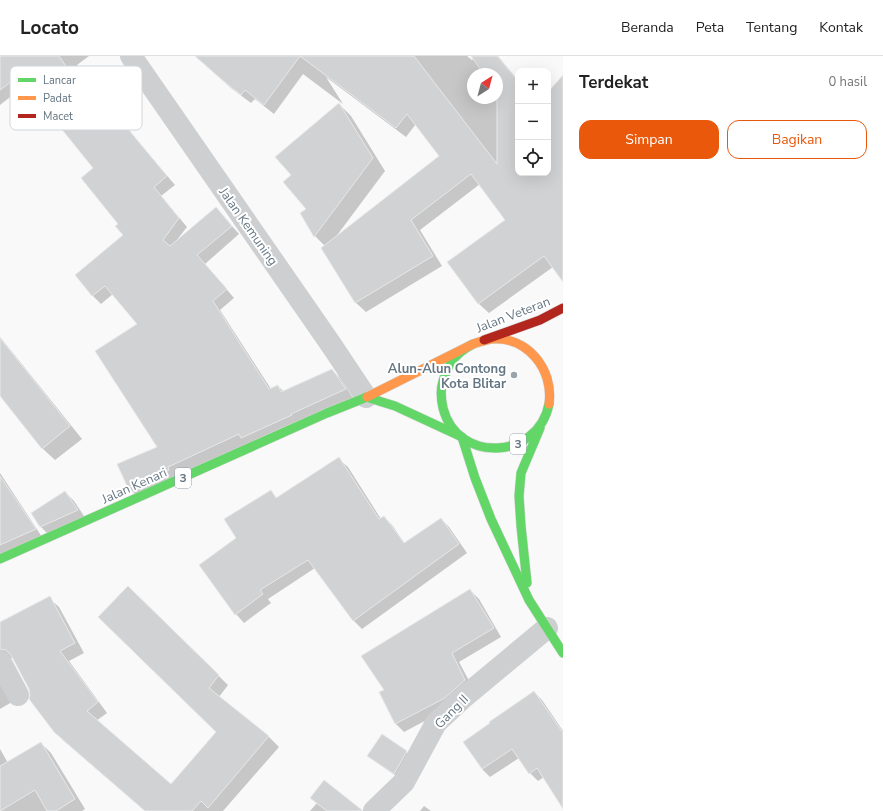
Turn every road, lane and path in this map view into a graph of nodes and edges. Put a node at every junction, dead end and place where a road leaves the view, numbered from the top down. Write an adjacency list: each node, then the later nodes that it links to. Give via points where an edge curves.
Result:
1 (131, 56): 2 (street, Jalan Kemuning)
2 (138, 66)
3 (142, 72): 7 (street, Jalan Kemuning)
4 (563, 308): 5 (main road, Jalan Veteran, via 540,320)
5 (473, 344): 7 (main road, 3); 8 (main road, 3, via 491,339 508,340 525,348 538,359 547,375 551,393 548,411); 9 (main road, 3, via 460,352 449,364 442,379 440,395 443,411 450,425)
6 (559, 396): 8 (main road)
7 (366, 397): 9 (main road, 3, via 395,406); 10 (main road, Jalan Kenari / 3)
8 (541, 426): 9 (main road, 3, via 528,439 512,447 495,449 477,446); 11 (main road, 3, via 522,473 519,496)
9 (462, 437): 11 (main road, 3, via 491,519)
10 (0, 559)
11 (529, 600): 12 (main road, 3)
12 (548, 628): 13 (main road, 3); 16 (street, Gang II, via 436,723 404,782)
13 (563, 653)
14 (0, 661): 15 (street)
15 (18, 695)
16 (374, 811)

